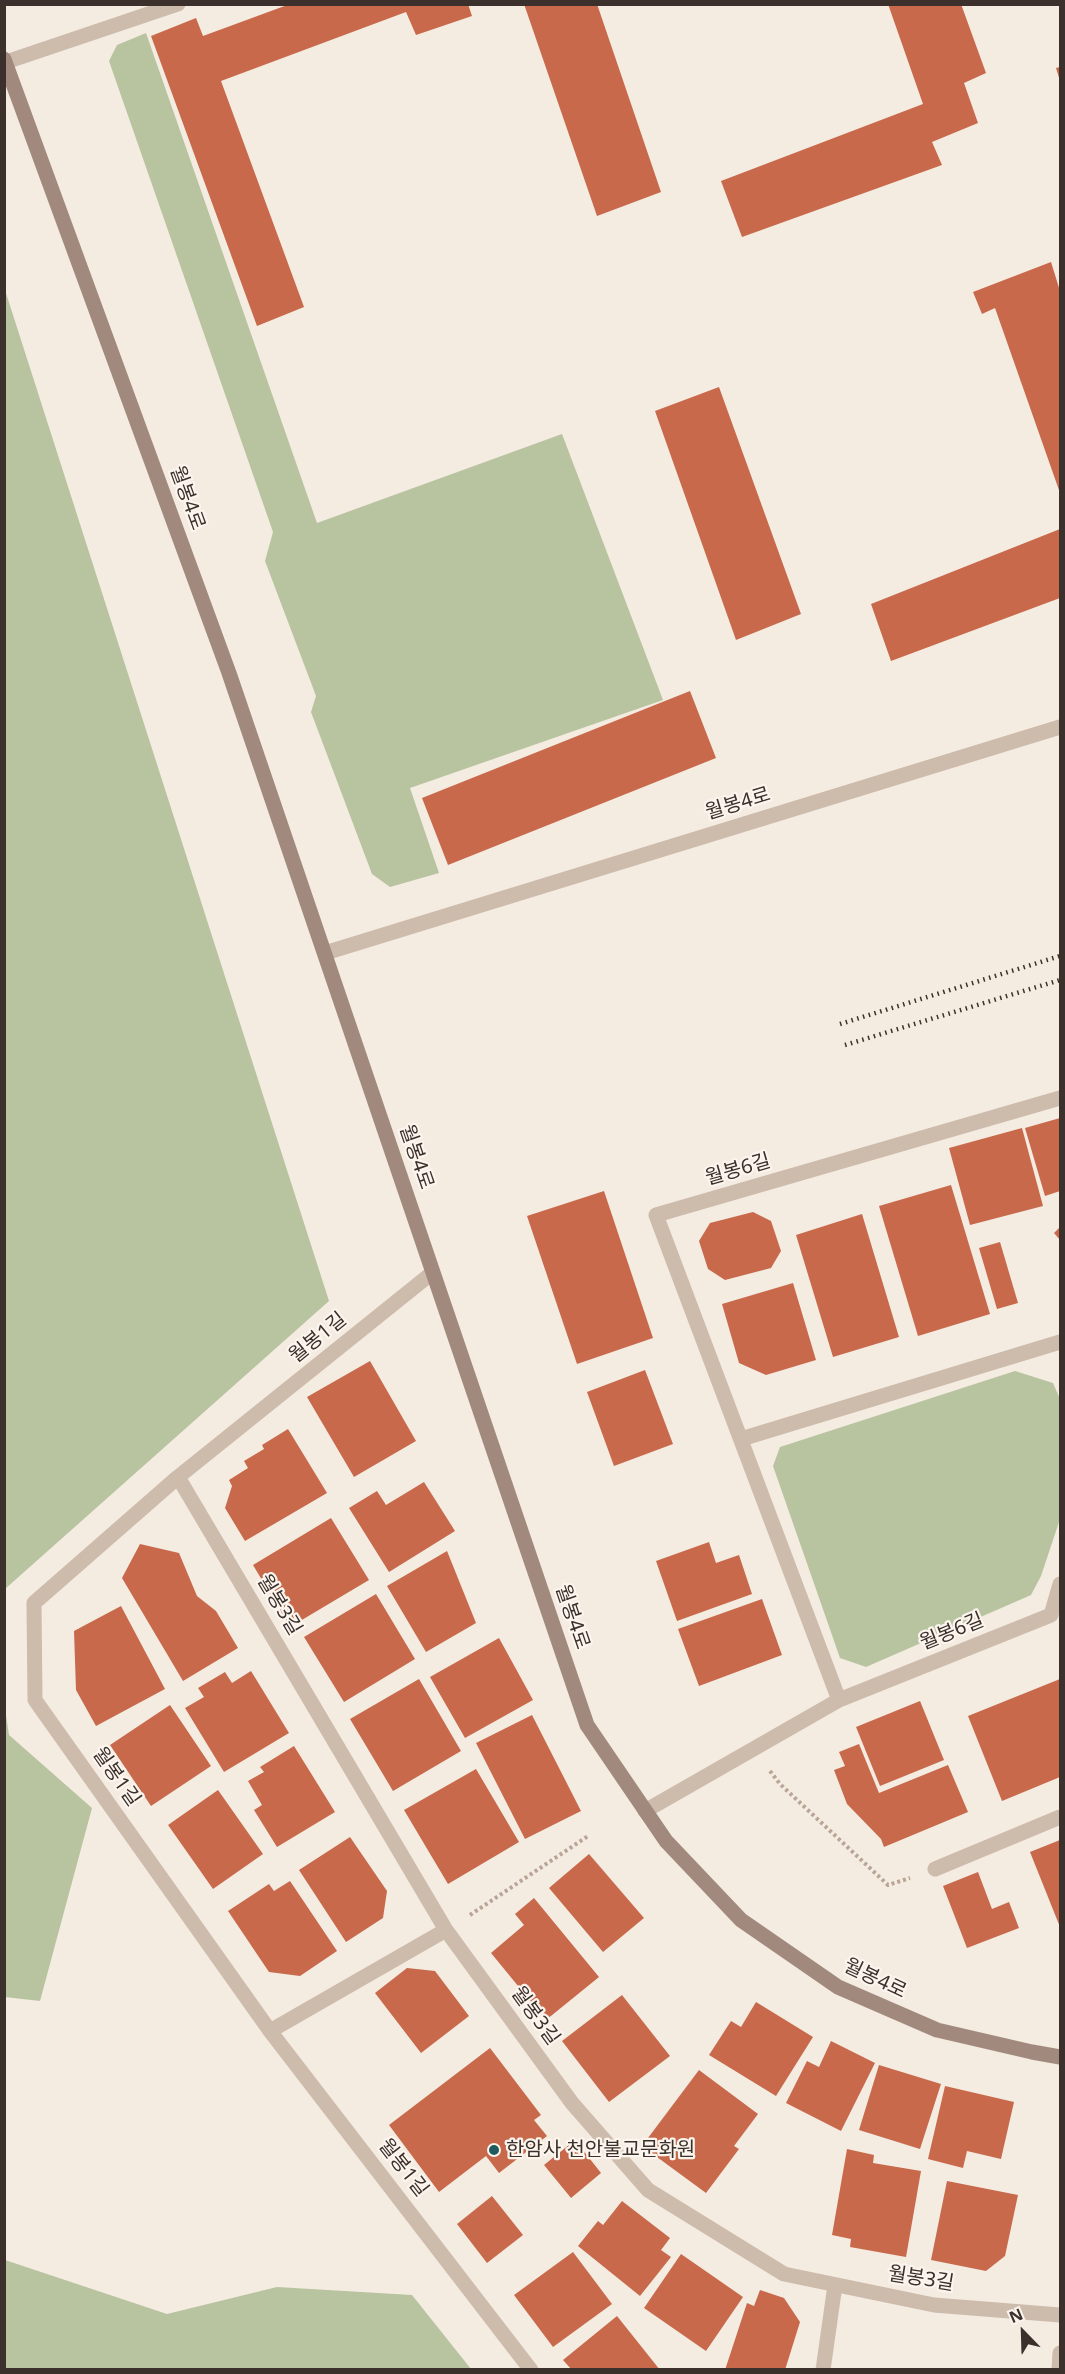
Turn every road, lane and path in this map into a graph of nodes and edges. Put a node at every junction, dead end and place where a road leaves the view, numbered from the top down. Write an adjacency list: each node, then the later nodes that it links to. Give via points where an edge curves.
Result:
1 (178, 4): 2 (street)
2 (5, 61): 4 (street, 월봉4로, via 229,673)
3 (1060, 727): 4 (street, 월봉4로)
4 (325, 953): 6 (street, 월봉4로)
5 (1060, 1098): 8 (street, 월봉6길, via 656,1215)
6 (432, 1273): 9 (street, 월봉1길); 13 (street, 월봉4로, via 586,1725)
7 (1060, 1342): 8 (street)
8 (741, 1439): 11 (street, 월봉6길)
9 (178, 1477): 17 (street, 월봉3길); 18 (street, 월봉1길, via 34,1603 35,1700)
10 (1060, 1584): 11 (street, 월봉6길, via 1051,1614)
11 (838, 1700): 12 (street, 월봉6길)
12 (753, 1749): 13 (street, 월봉6길); 16 (path, via 780,1784 888,1885)
13 (645, 1811): 19 (street, 월봉4로, via 666,1841 741,1920 838,1987 937,2030)
14 (1060, 1817): 16 (street)
15 (588, 1836): 17 (path)
16 (935, 1869)
17 (447, 1930): 18 (street); 20 (street, 월봉3길, via 572,2103 648,2190 784,2274)
18 (270, 2031): 23 (street, 월봉1길)
19 (1060, 2056)
20 (836, 2285): 21 (street, 월봉3길, via 934,2305); 24 (street)
21 (1060, 2315)
22 (1060, 2353): 25 (street)
23 (531, 2370)
24 (822, 2370)
25 (1059, 2370)

